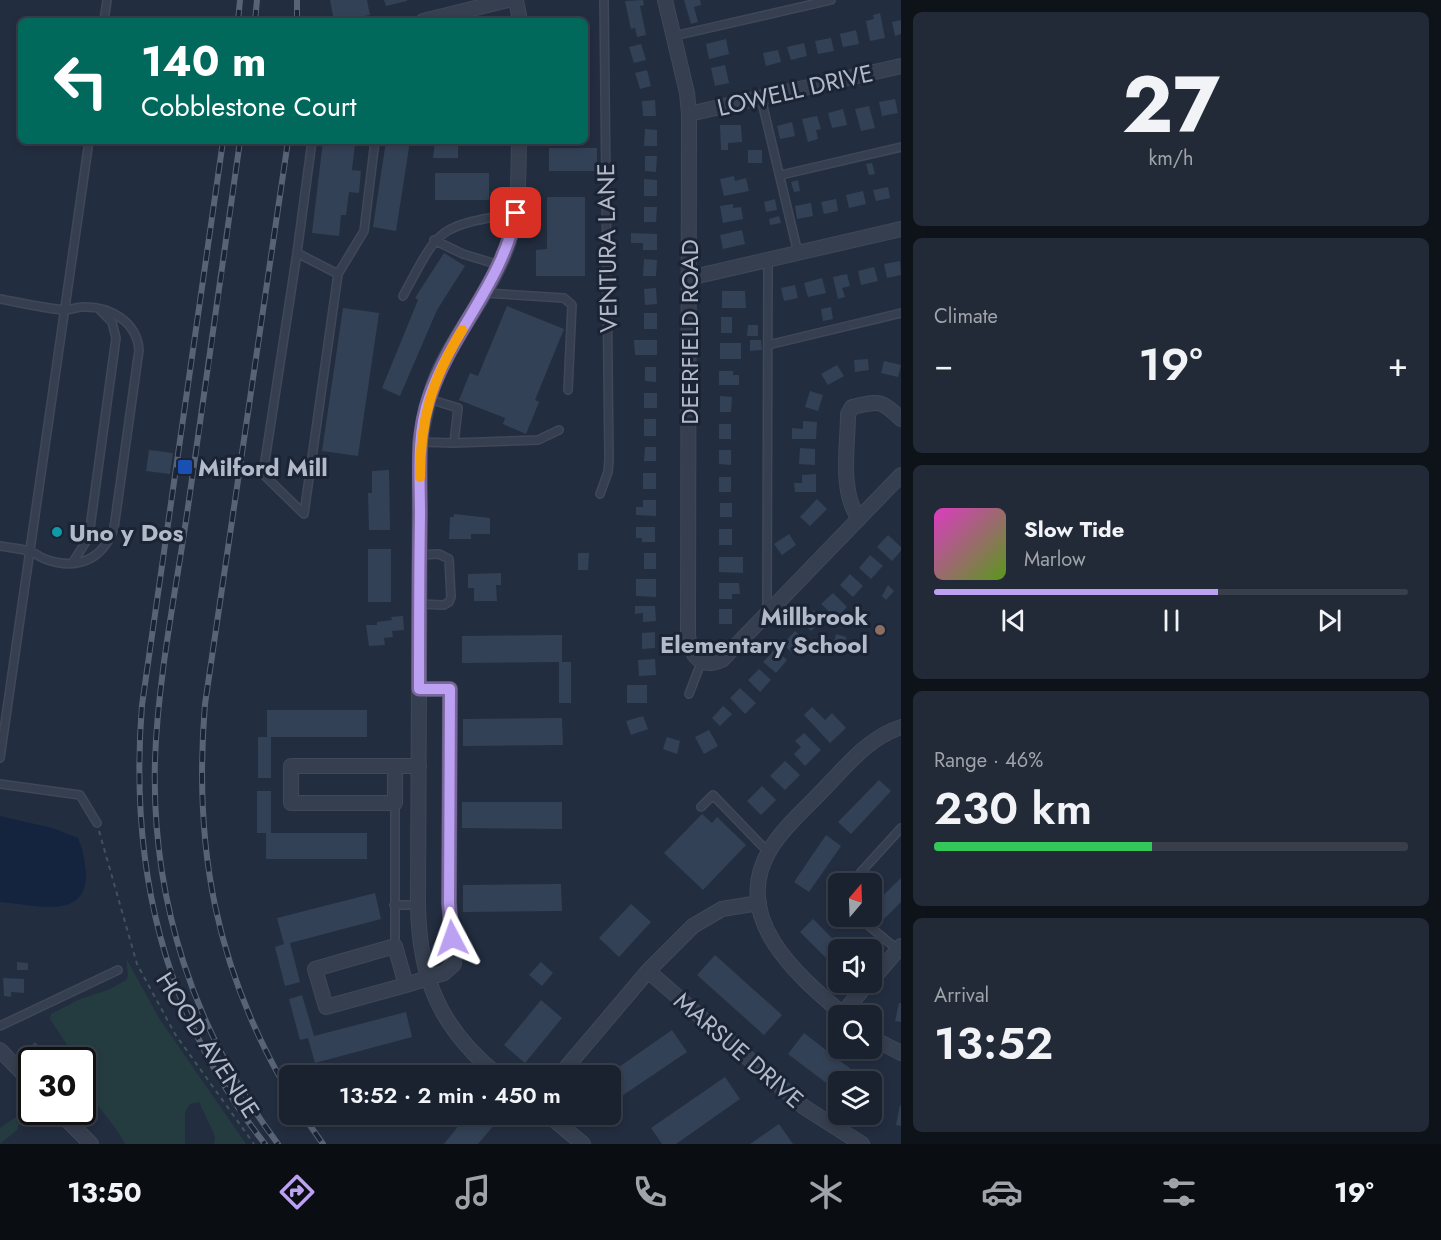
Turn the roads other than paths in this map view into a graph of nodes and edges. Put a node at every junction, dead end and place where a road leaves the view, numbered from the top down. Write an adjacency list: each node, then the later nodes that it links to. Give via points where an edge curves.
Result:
1 (107, 0): 7 (lane)
2 (508, 0): 8 (street)
3 (516, 0): 9 (street)
4 (604, 0): 43 (lane, VENTURA LANE, via 609,459)
5 (664, 0): 10 (street, DEERFIELD ROAD)
6 (831, 0): 10 (lane)
7 (105, 18)
8 (444, 18)
9 (519, 18)
10 (674, 36): 13 (street, DEERFIELD ROAD)
11 (901, 66): 12 (street, LOWELL DRIVE)
12 (761, 98): 13 (street, LOWELL DRIVE); 19 (lane)
13 (689, 114): 28 (street, DEERFIELD ROAD)
14 (88, 144): 32 (lane)
15 (312, 144): 23 (lane)
16 (375, 144): 27 (lane, via 364,231)
17 (519, 144): 20 (street)
18 (901, 147): 19 (lane)
19 (781, 175): 24 (lane)
20 (516, 213): 22 (lane, via 462,222); 26 (street)
21 (901, 230): 24 (street)
22 (434, 240): 26 (lane, via 462,254); 30 (lane)
23 (297, 253): 27 (lane); 27 (lane, via 263,474 304,514)
24 (798, 253): 25 (street)
25 (768, 260): 28 (street); 35 (lane)
26 (500, 265): 29 (street)
27 (338, 274)
28 (689, 278): 51 (street, DEERFIELD ROAD, via 688,635 693,655)
29 (485, 293): 36 (lane, via 564,298 572,305); 37 (street, via 449,352)
30 (403, 296)
31 (0, 299): 32 (lane)
32 (66, 310): 33 (lane); 46 (lane)
33 (100, 310): 48 (lane, via 112,322 116,338 90,528); 48 (lane, via 127,322 138,338 139,350 114,528 102,551 93,558)
34 (901, 313): 35 (lane)
35 (768, 345): 50 (lane)
36 (568, 390)
37 (428, 399): 40 (street); 41 (lane, via 458,408)
38 (901, 419): 44 (street, via 877,401 852,407 848,414 847,488 851,508)
39 (559, 430): 41 (lane, via 538,440)
40 (420, 441): 41 (lane); 47 (street)
41 (454, 443)
42 (901, 475): 44 (street)
43 (600, 494)
44 (859, 519): 50 (street)
45 (0, 546): 46 (lane)
46 (31, 551): 48 (lane, via 45,559); 55 (lane)
47 (419, 555): 49 (street); 49 (lane, via 439,554 449,559 451,597 444,605)
48 (73, 562)
49 (419, 604): 52 (street)
50 (766, 615): 51 (street, via 722,660)
51 (701, 663): 53 (lane)
52 (419, 689): 57 (street); 74 (street, via 450,689 449,903 454,959 451,969)
53 (689, 694)
54 (901, 727): 63 (street, via 875,739 859,753 783,832)
55 (0, 758)
56 (394, 766): 57 (street); 59 (street); 59 (street, via 291,766 291,803)
57 (418, 766): 67 (street)
58 (0, 784): 61 (lane, via 80,795)
59 (395, 803): 66 (lane)
60 (701, 807): 63 (lane, via 713,795)
61 (97, 823)
62 (901, 828): 64 (lane)
63 (769, 853): 65 (street)
64 (860, 873)
65 (759, 903): 73 (street, via 708,914); 77 (street, via 779,953)
66 (394, 905): 67 (lane); 69 (lane)
67 (418, 905): 74 (street)
68 (871, 927): 70 (lane)
69 (395, 946): 75 (street); 75 (street, via 315,969 317,978 326,1007)
70 (899, 948): 71 (street)
71 (882, 967)
72 (118, 970): 79 (lane)
73 (648, 971): 84 (street); 90 (street, MARSUE DRIVE, via 804,1107)
74 (427, 979): 75 (street); 83 (street, via 456,1034)
75 (406, 985)
76 (860, 993): 78 (street)
77 (832, 1005)
78 (851, 1005)
79 (0, 1026)
80 (882, 1043): 82 (street)
81 (0, 1050): 85 (street)
82 (901, 1053)
83 (487, 1065)
84 (568, 1065)
85 (18, 1069)
86 (72, 1125): 88 (street)
87 (561, 1125): 89 (street)
88 (91, 1144)
89 (583, 1144)
90 (862, 1144)

